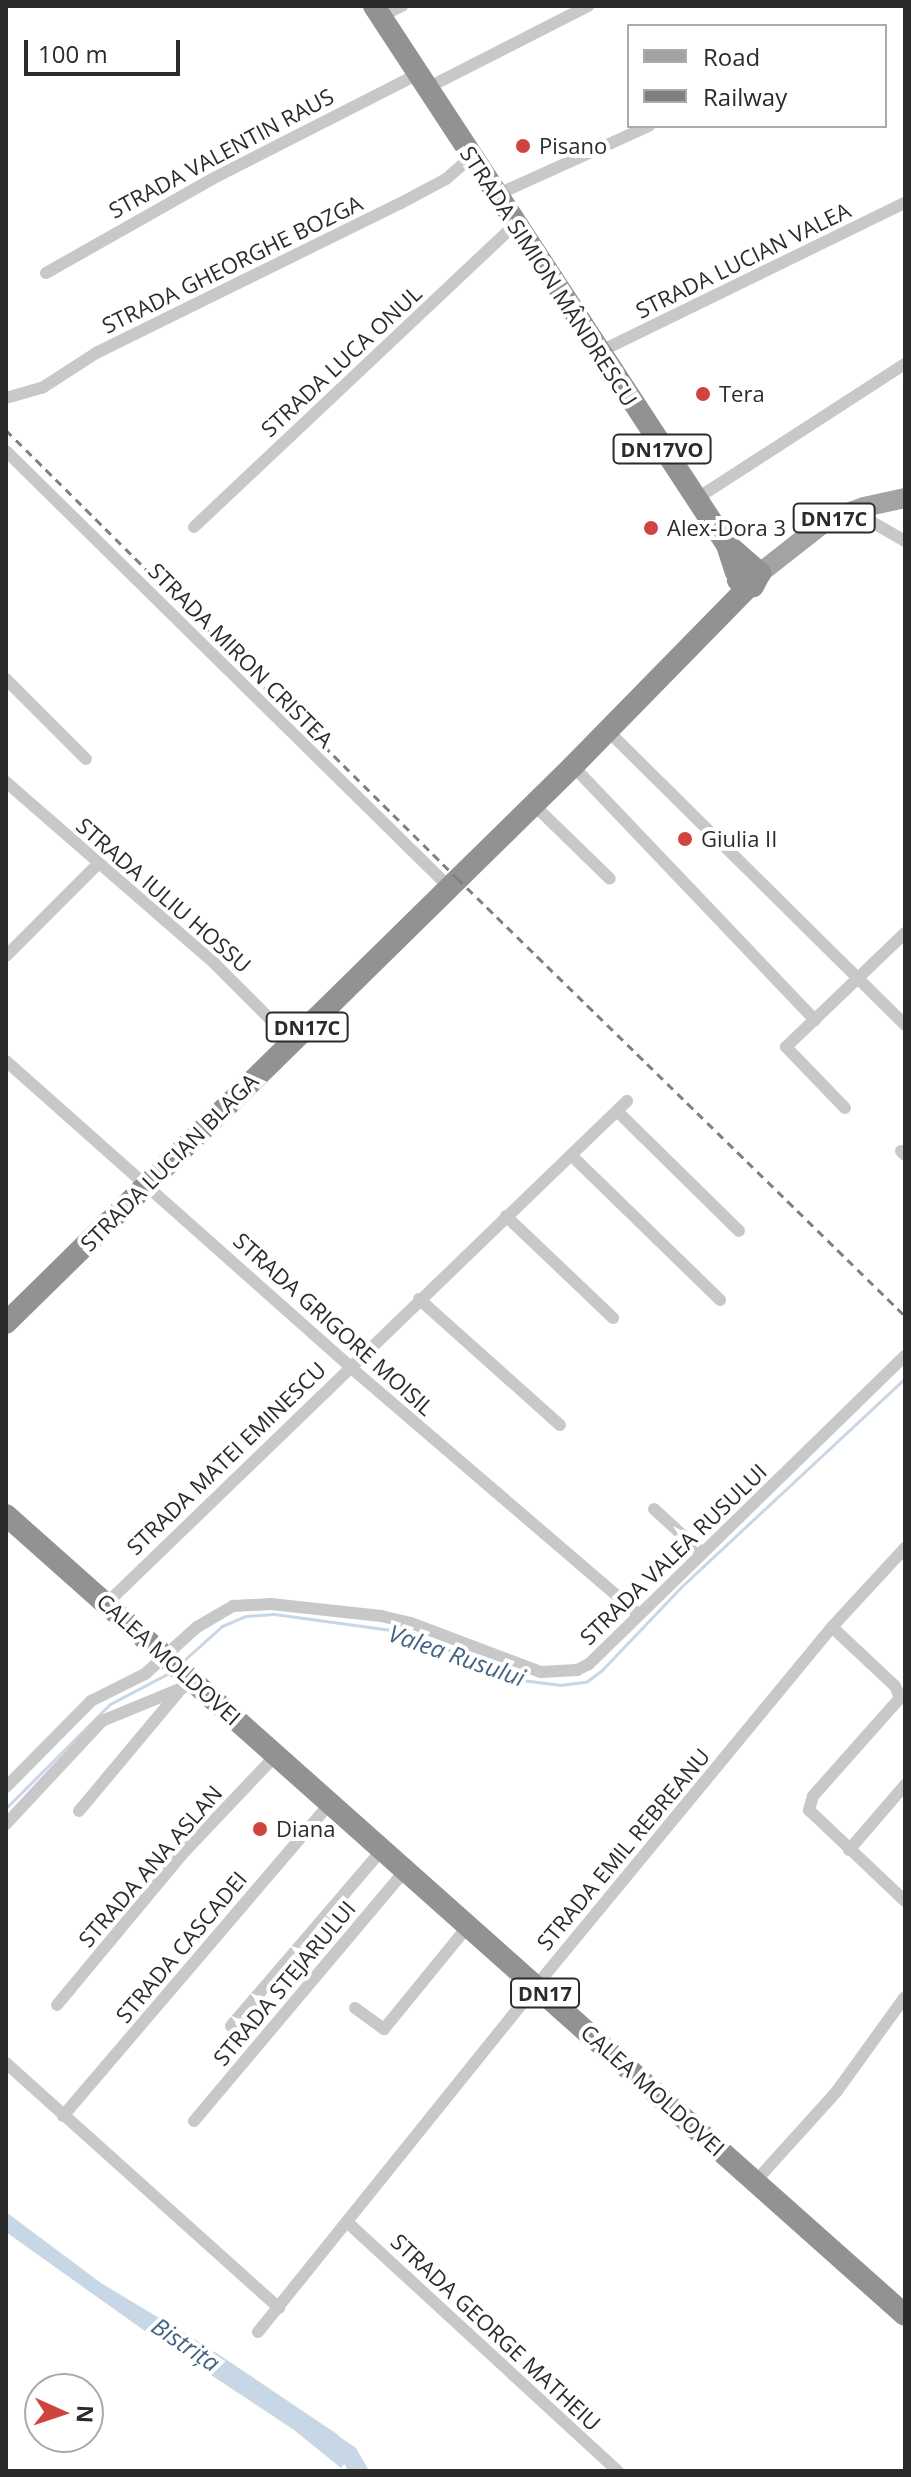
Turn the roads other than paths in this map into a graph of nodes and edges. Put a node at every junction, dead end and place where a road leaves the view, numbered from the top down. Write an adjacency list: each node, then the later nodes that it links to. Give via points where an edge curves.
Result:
1 (402, 6): 3 (street)
2 (588, 6): 4 (street, STRADA VALENTIN RAUS)
3 (377, 11): 4 (highway, STRADA SIMION MÂNDRESCU / DN17VO)
4 (422, 81): 6 (highway, STRADA SIMION MÂNDRESCU / DN17VO); 10 (street, STRADA VALENTIN RAUS, via 212,179)
5 (645, 128): 7 (street)
6 (471, 157): 7 (highway, STRADA SIMION MÂNDRESCU / DN17VO); 13 (street, STRADA GHEORGHE BOZGA, via 446,179 401,203 96,353 42,388)
7 (496, 195): 9 (highway, STRADA SIMION MÂNDRESCU / DN17VO)
8 (905, 203): 11 (street, STRADA LUCIAN VALEA)
9 (515, 224): 11 (highway, STRADA SIMION MÂNDRESCU / DN17VO); 18 (street, STRADA LUCA ONUL)
10 (46, 273)
11 (598, 352): 16 (highway, STRADA SIMION MÂNDRESCU / DN17VO)
12 (905, 364): 16 (street)
13 (6, 398)
14 (6, 451): 29 (street, STRADA MIRON CRISTEA)
15 (905, 498): 17 (main road, DN17C)
16 (696, 499): 20 (highway, STRADA SIMION MÂNDRESCU / DN17VO)
17 (853, 511): 19 (street); 20 (main road, DN17C, via 826,521)
18 (194, 527)
19 (905, 541)
20 (752, 572): 22 (highway, STRADA LUCIAN BLAGA / DN17C)
21 (6, 679): 23 (street)
22 (608, 731): 24 (highway, STRADA LUCIAN BLAGA / DN17C); 32 (street)
23 (86, 759)
24 (573, 766): 26 (highway, STRADA LUCIAN BLAGA / DN17C); 33 (street)
25 (6, 782): 27 (street, STRADA IULIU HOSSU)
26 (533, 804): 28 (street); 29 (highway, STRADA LUCIAN BLAGA / DN17C)
27 (98, 864): 31 (street); 35 (street, STRADA IULIU HOSSU, via 215,964)
28 (610, 879)
29 (448, 886): 35 (highway, STRADA LUCIAN BLAGA / DN17C)
30 (905, 933): 32 (street)
31 (6, 956)
32 (857, 978): 33 (street); 34 (street)
33 (815, 1020): 38 (street, via 786,1047)
34 (905, 1025)
35 (292, 1041): 41 (highway, STRADA LUCIAN BLAGA / DN17C)
36 (6, 1061): 41 (street, STRADA GRIGORE MOISIL)
37 (627, 1101): 39 (street, STRADA MATEI EMINESCU)
38 (845, 1108)
39 (617, 1111): 40 (street, STRADA MATEI EMINESCU); 43 (street)
40 (571, 1155): 42 (street, STRADA MATEI EMINESCU); 45 (street)
41 (147, 1183): 47 (highway, STRADA LUCIAN BLAGA / DN17C); 49 (street, STRADA GRIGORE MOISIL)
42 (506, 1216): 44 (street, STRADA MATEI EMINESCU); 46 (street)
43 (739, 1231)
44 (419, 1299): 49 (street, STRADA MATEI EMINESCU); 50 (street)
45 (720, 1300)
46 (613, 1318)
47 (6, 1323)
48 (905, 1356): 54 (street, STRADA VALEA RUSULUI)
49 (349, 1366): 55 (street, STRADA MATEI EMINESCU); 56 (street, STRADA GRIGORE MOISIL)
50 (560, 1425)
51 (654, 1509): 54 (street)
52 (6, 1515): 55 (highway, CALEA MOLDOVEI / DN17)
53 (905, 1548): 57 (street, STRADA EMIL REBREANU)
54 (702, 1553): 56 (street, STRADA VALEA RUSULUI)
55 (107, 1603): 58 (highway, CALEA MOLDOVEI / DN17)
56 (638, 1614): 58 (street, STRADA VALEA RUSULUI, via 589,1664 553,1674 411,1623 340,1610 233,1606 197,1627)
57 (832, 1627): 66 (street, via 900,1692 808,1805); 70 (street, STRADA EMIL REBREANU)
58 (177, 1671): 59 (highway, CALEA MOLDOVEI / DN17); 61 (street, via 145,1674 91,1701); 63 (street); 64 (street, via 102,1721)
59 (276, 1755): 62 (highway, CALEA MOLDOVEI / DN17); 72 (street, STRADA ANA ASLAN, via 185,1851)
60 (905, 1785): 66 (street)
61 (6, 1787)
62 (330, 1803): 65 (highway, CALEA MOLDOVEI / DN17); 76 (street, STRADA CASCADEI)
63 (79, 1811)
64 (6, 1824)
65 (382, 1850): 67 (highway, CALEA MOLDOVEI / DN17); 74 (street)
66 (849, 1850): 68 (street)
67 (405, 1870): 69 (highway, CALEA MOLDOVEI / DN17); 77 (street, STRADA STEJARULUI)
68 (903, 1896)
69 (468, 1926): 70 (highway, CALEA MOLDOVEI / DN17); 73 (street, via 384,2029)
70 (536, 1986): 78 (highway, CALEA MOLDOVEI / DN17); 79 (street, STRADA EMIL REBREANU)
71 (904, 1998): 78 (street, via 837,2091)
72 (57, 2005)
73 (355, 2008)
74 (231, 2026)
75 (6, 2063): 76 (street)
76 (63, 2116): 80 (street)
77 (194, 2121)
78 (754, 2183): 81 (highway, CALEA MOLDOVEI / DN17)
79 (347, 2222): 80 (street, STRADA EMIL REBREANU); 83 (street, STRADA GEORGE MATHEIU)
80 (279, 2308): 82 (street, STRADA EMIL REBREANU)
81 (905, 2315)
82 (258, 2332)
83 (618, 2471)

